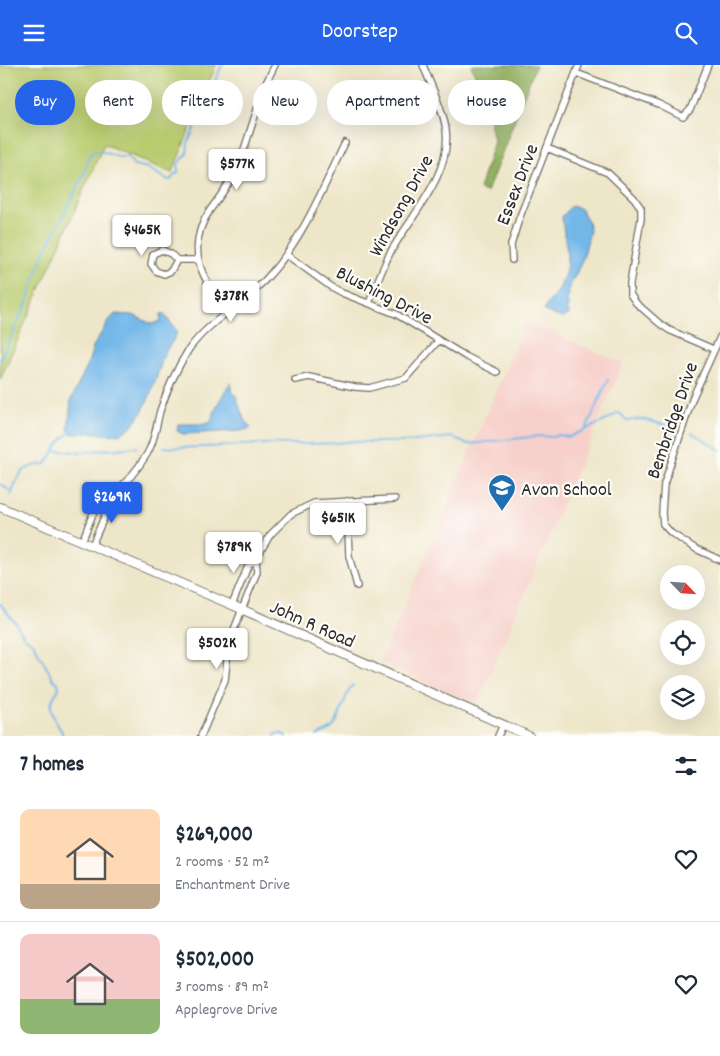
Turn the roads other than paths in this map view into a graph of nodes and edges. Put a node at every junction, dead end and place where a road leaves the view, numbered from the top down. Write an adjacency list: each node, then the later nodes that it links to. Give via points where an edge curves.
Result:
1 (275, 65): 10 (street, via 265,85 238,168 204,221)
2 (423, 65): 12 (street, Windsong Drive, via 443,115 447,148 444,164 390,254)
3 (579, 65): 5 (street, Essex Drive)
4 (708, 65): 5 (street, via 690,110 683,117)
5 (576, 73): 7 (street, Essex Drive)
6 (345, 143): 8 (street, via 307,222)
7 (547, 148): 11 (street, Essex Drive, via 510,245); 16 (street, via 608,173 634,198 641,208 641,219 630,295 669,330)
8 (287, 255): 12 (street, Blushing Drive, via 331,287); 13 (street, via 256,289)
9 (177, 260): 9 (street, via 162,250 153,254 151,264 164,274 172,271); 10 (street)
10 (197, 260): 13 (street, via 212,293)
11 (512, 260)
12 (369, 303): 15 (street, Blushing Drive, via 396,314)
13 (228, 312): 19 (street, via 190,348 163,404 147,454)
14 (720, 337): 16 (street, Bembridge Drive)
15 (438, 340): 17 (street, Blushing Drive); 18 (street, via 406,378 369,388 310,377)
16 (713, 349): 26 (street, Bembridge Drive, via 664,484 662,513 664,524 672,533)
17 (497, 372)
18 (295, 380)
19 (111, 496): 23 (street, via 97,505); 24 (street)
20 (395, 499): 21 (street)
21 (347, 501): 25 (street, via 314,503 291,514 270,535); 27 (street, via 349,556)
22 (0, 507): 23 (main road, John R Road)
23 (82, 541): 24 (main road, John R Road)
24 (92, 545): 28 (main road, John R Road)
25 (256, 559): 28 (street, via 248,566); 29 (street, via 257,572)
26 (720, 560)
27 (357, 586)
28 (232, 605): 29 (main road, John R Road)
29 (243, 609): 30 (main road, John R Road); 31 (street, via 229,642 225,680)
30 (504, 725): 32 (street); 33 (main road, John R Road)
31 (200, 736)
32 (498, 736)
33 (529, 736)

